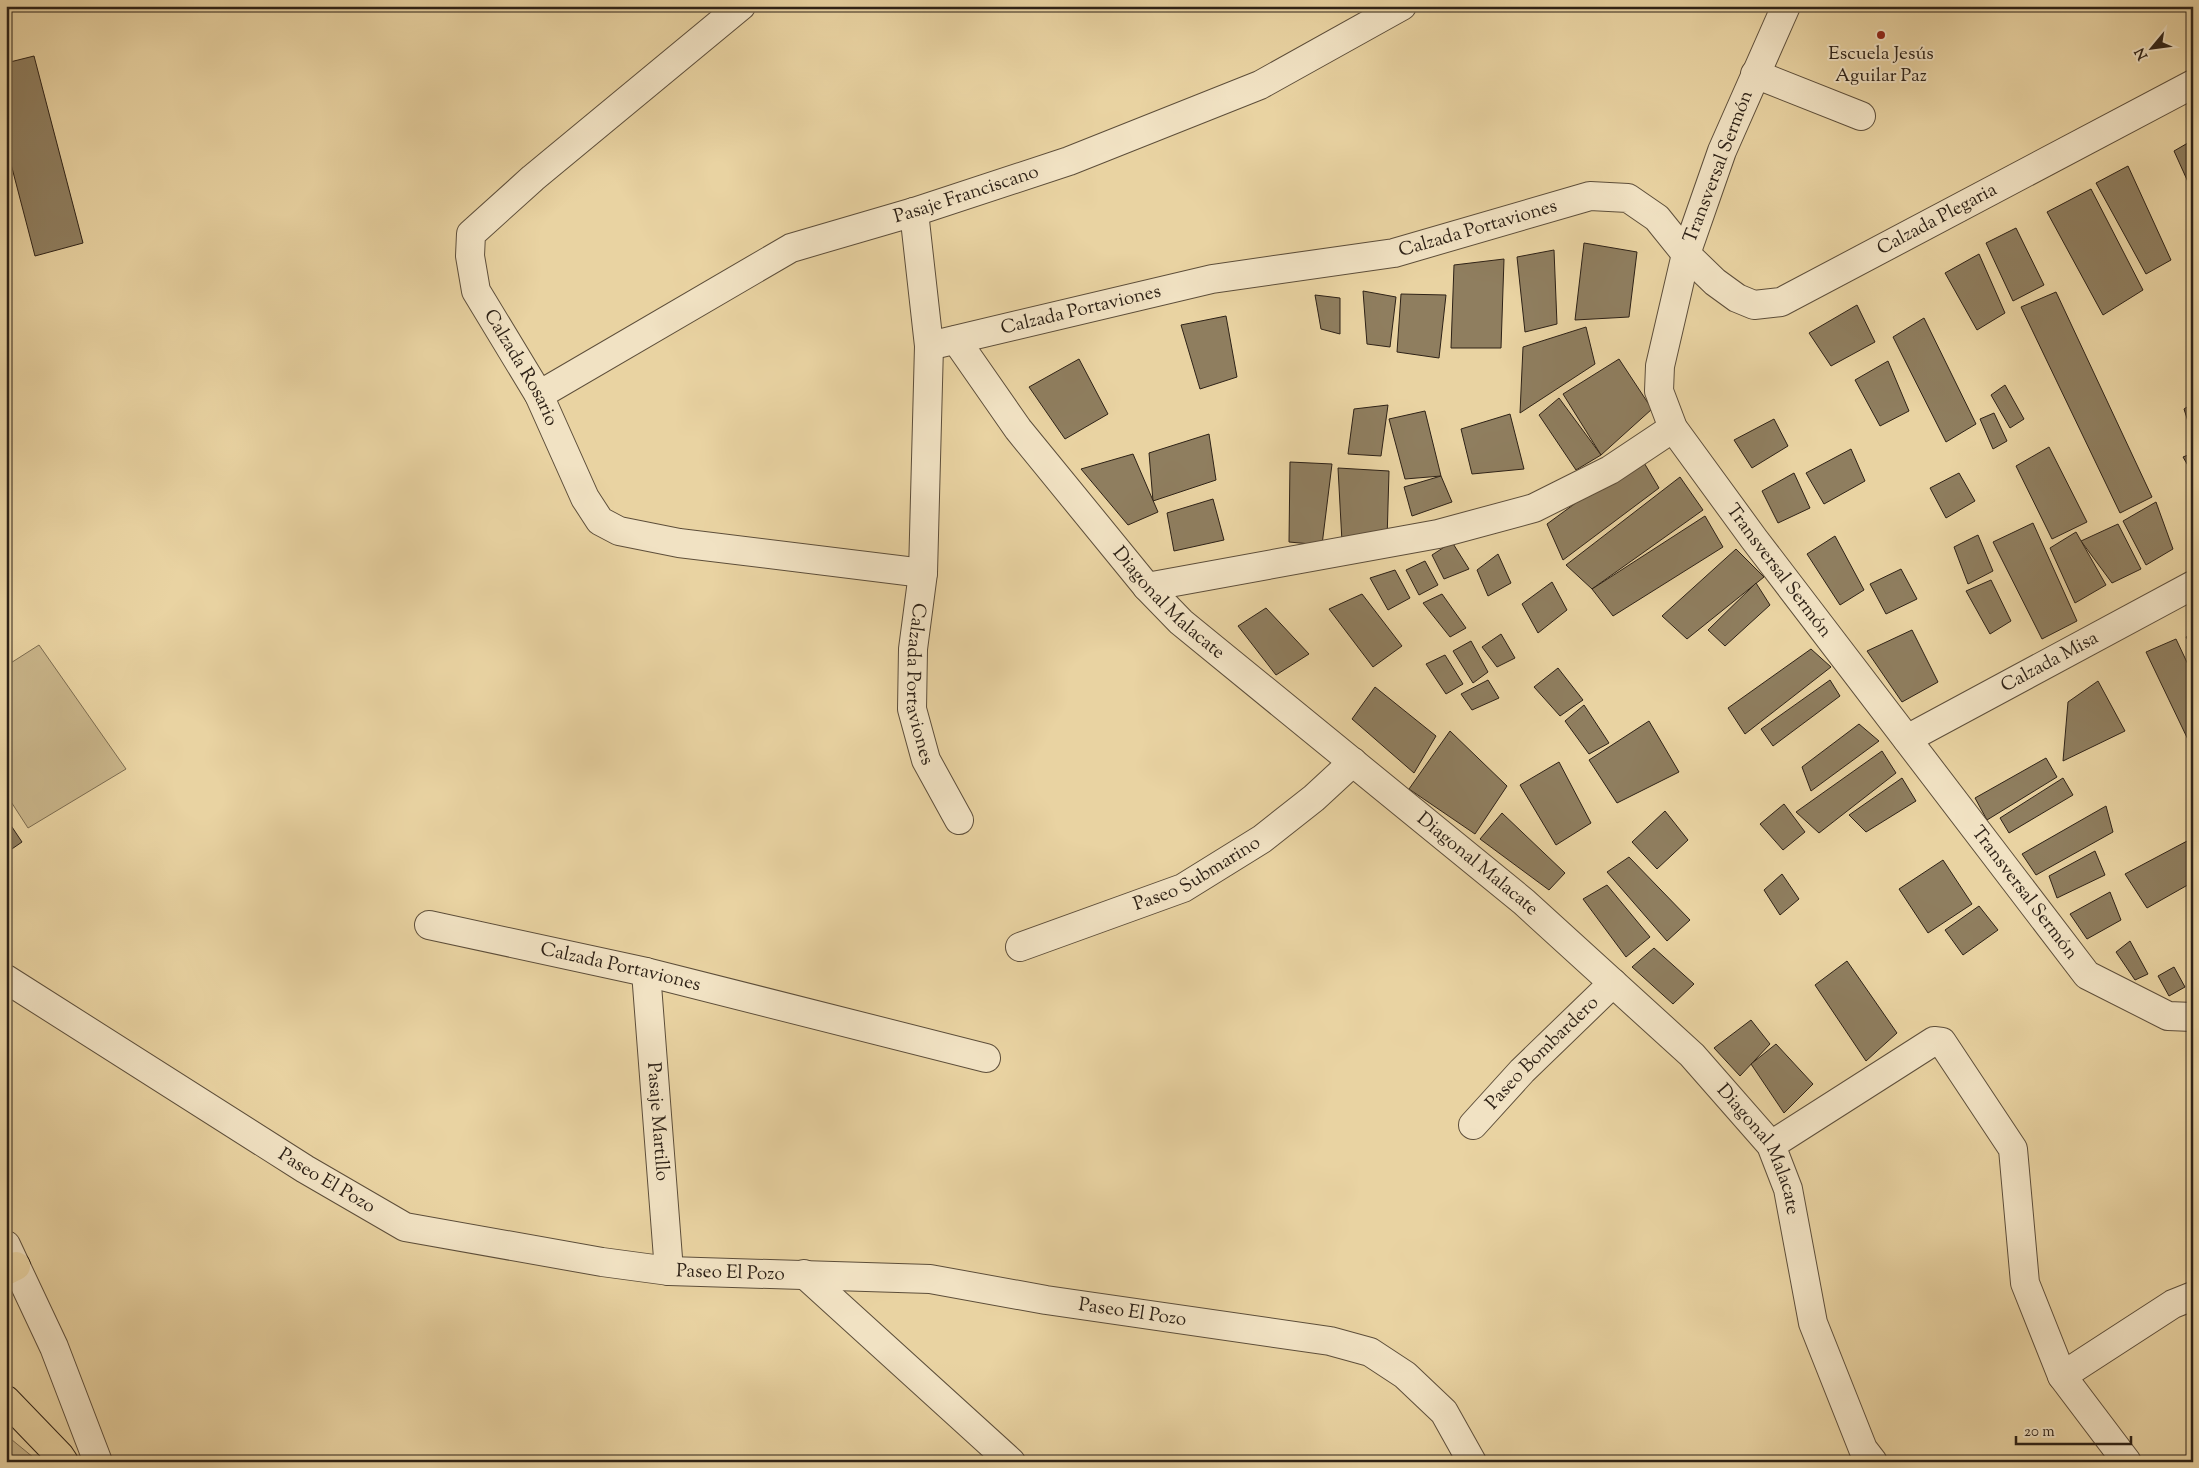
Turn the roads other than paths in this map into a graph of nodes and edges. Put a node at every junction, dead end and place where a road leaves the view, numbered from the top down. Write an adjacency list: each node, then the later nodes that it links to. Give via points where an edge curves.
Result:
1 (741, 6): 11 (street, Calzada Rosario, via 470,234 476,290)
2 (1402, 6): 7 (street, Pasaje Franciscano, via 1260,85 1069,161)
3 (1786, 6): 4 (street, Transversal Sermón)
4 (1755, 74): 6 (street); 8 (street, Transversal Sermón, via 1722,151)
5 (2193, 84): 8 (street, Calzada Plegaria, via 1781,302 1754,305 1737,298)
6 (1861, 116)
7 (914, 212): 10 (street); 11 (street, Pasaje Franciscano, via 791,248)
8 (1686, 254): 9 (street, Calzada Portaviones, via 1656,218 1628,198 1590,196 1394,253 1212,279); 12 (street, Transversal Sermón, via 1660,366 1659,392)
9 (956, 340): 10 (street, Calzada Portaviones); 15 (street, Diagonal Malacate, via 1018,429)
10 (930, 346): 13 (street, Calzada Portaviones)
11 (539, 395): 13 (street, Calzada Rosario, via 585,498 600,521 619,530 678,543)
12 (1673, 428): 15 (street, via 1610,470 1534,508 1438,534); 16 (street, Transversal Sermón, via 1754,540)
13 (923, 572): 18 (street, Calzada Portaviones, via 913,649 912,709 926,760)
14 (2193, 585): 16 (street, Calzada Misa)
15 (1147, 587): 17 (street, Diagonal Malacate, via 1181,622)
16 (1907, 739): 24 (street, Transversal Sermón, via 2087,975 2168,1016)
17 (1353, 762): 20 (street, Paseo Submarino, via 1262,839 1183,888); 23 (street, Diagonal Malacate, via 1524,902)
18 (959, 820)
19 (429, 925): 21 (street, Calzada Portaviones)
20 (1020, 947)
21 (646, 972): 25 (street, Calzada Portaviones); 29 (street, Pasaje Martillo)
22 (6, 980): 29 (street, Paseo El Pozo, via 305,1169 405,1227)
23 (1613, 983): 26 (street, Paseo Bombardero, via 1522,1071); 27 (street, Diagonal Malacate, via 1692,1055)
24 (2193, 1017)
25 (986, 1058)
26 (1473, 1125)
27 (1771, 1145): 32 (street, via 1934,1041 1942,1042 2013,1149 2025,1282); 41 (street, Diagonal Malacate, via 1788,1190 1812,1323 1864,1449)
28 (10, 1261): 37 (street, via 54,1348)
29 (669, 1271): 30 (street, Paseo El Pozo)
30 (804, 1274): 34 (street, Paseo El Pozo, via 930,1279 1046,1300 1330,1341 1370,1352 1405,1375); 38 (street)
31 (2193, 1296): 32 (street, via 2173,1304)
32 (2062, 1376): 35 (street)
33 (6, 1400): 36 (highway)
34 (1444, 1412): 39 (street); 40 (street, Paseo El Pozo)
35 (2124, 1461)
36 (64, 1462)
37 (98, 1462)
38 (1011, 1462)
39 (1449, 1462)
40 (1472, 1462)
41 (1873, 1462)

